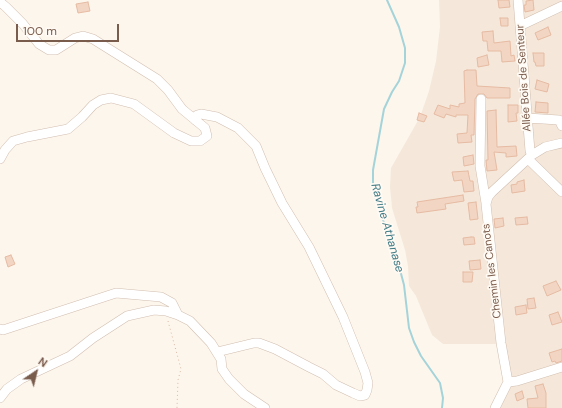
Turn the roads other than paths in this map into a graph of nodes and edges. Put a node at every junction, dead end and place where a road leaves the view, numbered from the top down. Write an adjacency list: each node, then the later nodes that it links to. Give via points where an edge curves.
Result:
1 (518, 0): 4 (street, Allée Bois de Senteur)
2 (0, 2): 7 (street, via 23,24 38,44 49,50 56,50 74,38 83,36 93,39 157,79 182,109)
3 (562, 6): 4 (street)
4 (521, 24): 6 (street, Allée Bois de Senteur)
5 (481, 99): 13 (street, Chemin les Canots, via 480,166)
6 (527, 118): 8 (street, via 559,120); 10 (street, Allée Bois de Senteur)
7 (195, 120): 11 (street, via 205,128 207,136 200,141 192,141 174,133 134,104 111,98 93,105 68,129 13,141); 16 (street, via 201,114 217,116 238,128 256,146 282,203 309,247 344,317 365,372 367,390 360,396 353,393 336,385 323,374 259,343)
8 (562, 126)
9 (562, 143): 10 (street, via 545,147)
10 (530, 157): 12 (street); 13 (street, via 492,192)
11 (0, 159)
12 (562, 192)
13 (486, 204): 18 (street, Chemin les Canots, via 501,343)
14 (178, 315): 15 (street, via 172,303 161,297 116,293); 16 (street, via 190,321); 19 (street, via 154,310 127,316 70,356 21,379)
15 (0, 329)
16 (217, 352): 20 (street, via 222,369 229,379 244,394)
17 (562, 367): 18 (street, via 517,382)
18 (508, 382): 21 (street)
19 (0, 398)
20 (265, 408)
21 (495, 408)

